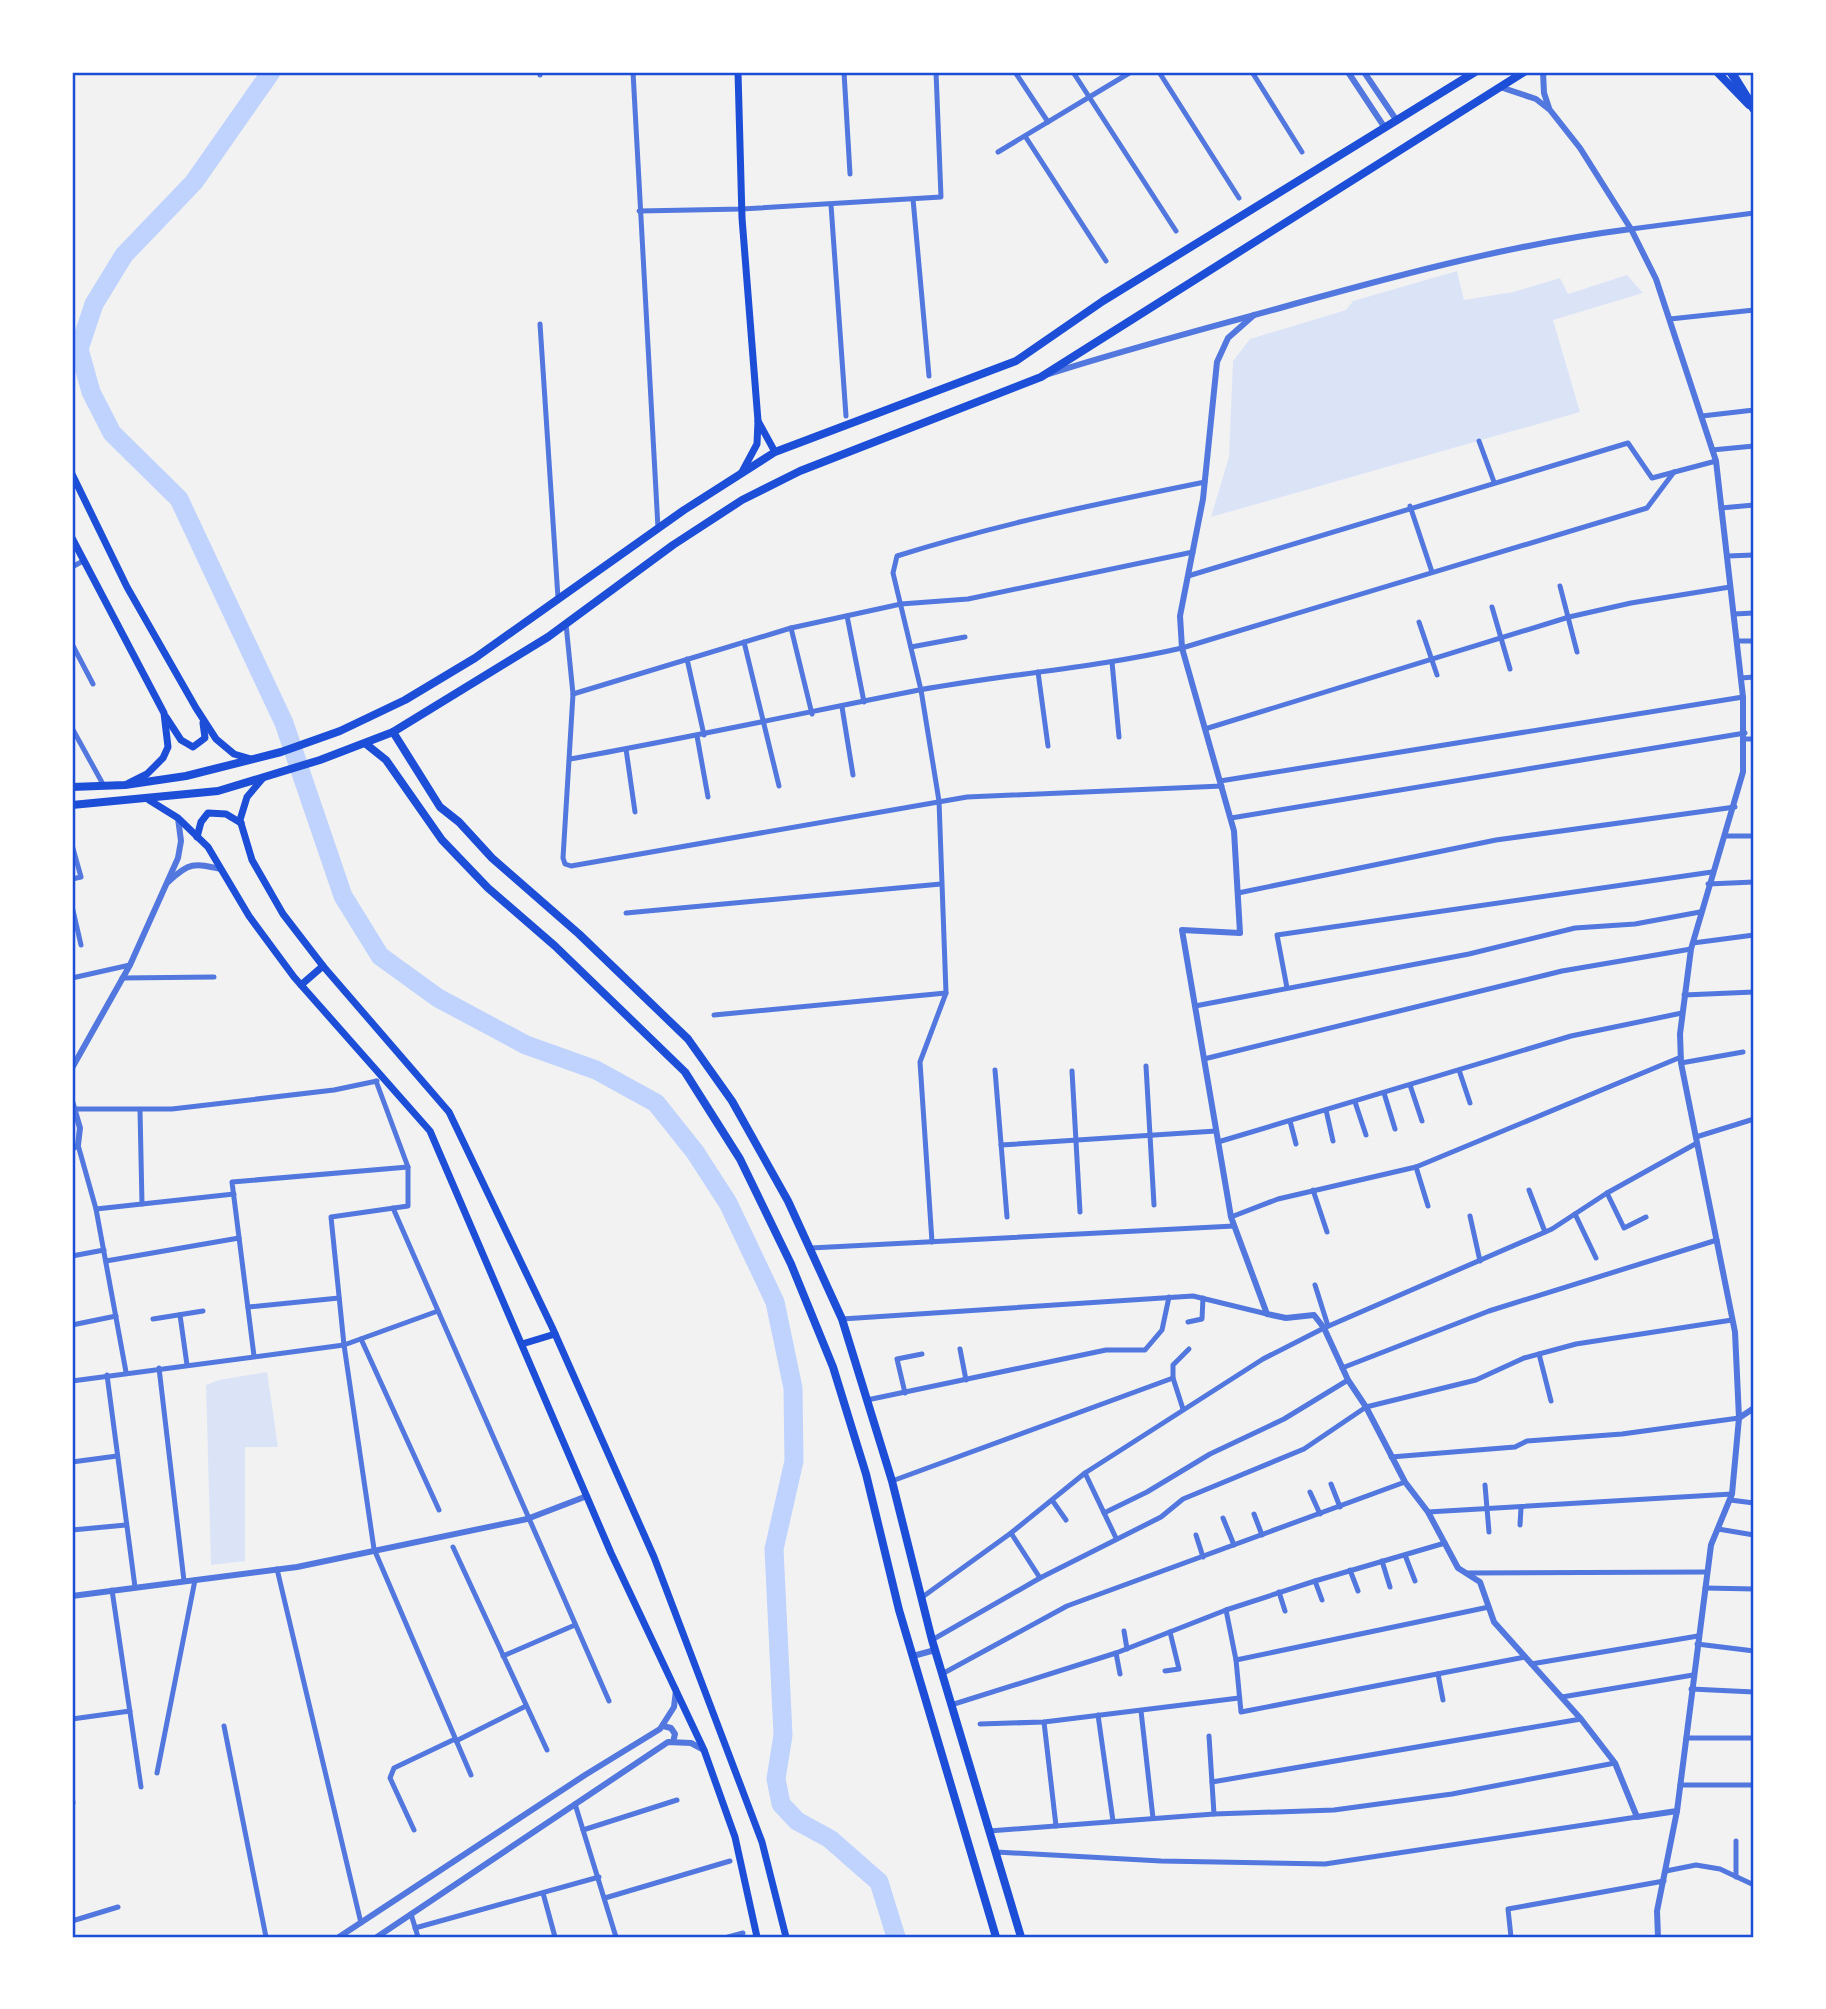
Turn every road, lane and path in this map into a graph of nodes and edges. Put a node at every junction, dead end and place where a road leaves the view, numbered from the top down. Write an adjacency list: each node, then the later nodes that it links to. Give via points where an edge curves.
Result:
1 (633, 72): 32 (street)
2 (738, 72): 31 (main road)
3 (844, 72): 27 (street)
4 (936, 72): 29 (street, via 941,197)
5 (1015, 72): 22 (street)
6 (1073, 72): 18 (street)
7 (1131, 72): 18 (street)
8 (1159, 72): 28 (street)
9 (1252, 72): 26 (street)
10 (1348, 72): 23 (street)
11 (1364, 72): 21 (street)
12 (1475, 72): 21 (main road)
13 (1524, 72): 17 (main road)
14 (1543, 72): 19 (street)
15 (1717, 72): 20 (main road)
16 (1731, 72): 20 (highway)
17 (1500, 87): 19 (street, via 1536,99); 42 (main road)
18 (1088, 98): 22 (street); 35 (street)
19 (1550, 110): 34 (street, via 1580,148)
20 (1754, 110)
21 (1397, 121): 23 (main road)
22 (1048, 122): 24 (street)
23 (1385, 128): 50 (main road, via 1103,301 1016,361)
24 (1025, 136): 25 (street); 36 (street)
25 (998, 152)
26 (1302, 152)
27 (850, 174)
28 (1239, 198)
29 (914, 199): 30 (street); 41 (street)
30 (831, 205): 31 (street); 44 (street)
31 (742, 209): 32 (street); 46 (main road)
32 (639, 211): 60 (street)
33 (1754, 213): 34 (street)
34 (1630, 229): 38 (street, via 1450,261); 39 (street)
35 (1176, 231)
36 (1106, 261)
37 (1754, 310): 39 (street)
38 (1254, 315): 42 (street); 55 (street, via 1228,338 1217,362)
39 (1670, 319): 45 (street)
40 (540, 324): 71 (street)
41 (929, 376)
42 (1041, 377): 79 (main road, via 800,471 742,500)
43 (1754, 410): 45 (street)
44 (846, 416)
45 (1702, 416): 49 (street)
46 (758, 421): 50 (main road); 54 (main road, via 757,444)
47 (1479, 441): 56 (street)
48 (1754, 446): 49 (street)
49 (1712, 450): 51 (street)
50 (775, 452): 54 (main road)
51 (1716, 461): 52 (street); 59 (street)
52 (1674, 472): 56 (street, via 1652,478 1628,443); 67 (street, via 1647,508)
53 (72, 474): 104 (main road, via 127,587)
54 (741, 474): 60 (main road)
55 (1205, 482): 62 (street); 72 (street, via 1034,517 897,556 893,573)
56 (1494, 482): 58 (street)
57 (1754, 505): 59 (street)
58 (1410, 506): 67 (street); 68 (street)
59 (1721, 508): 64 (street)
60 (658, 528): 71 (main road)
61 (72, 538): 65 (main road)
62 (1193, 552): 68 (street); 72 (street, via 968,599)
63 (1754, 555): 64 (street)
64 (1727, 556): 70 (street)
65 (83, 561): 66 (street); 105 (main road)
66 (72, 567)
67 (1432, 572): 88 (street)
68 (1188, 576): 88 (street, via 1180,616)
69 (1560, 586): 77 (street)
70 (1730, 587): 75 (street); 77 (street)
71 (558, 598): 118 (main road, via 405,701 312,743)
72 (901, 604): 76 (street); 87 (street)
73 (1492, 607): 82 (street)
74 (1754, 613): 75 (street)
75 (1734, 614): 85 (street)
76 (847, 616): 80 (street); 102 (street)
77 (1569, 617): 82 (street); 89 (street)
78 (1419, 622): 91 (street)
79 (566, 624): 100 (street); 110 (main road)
80 (792, 628): 84 (street); 106 (street)
81 (965, 637): 87 (street)
82 (1501, 638): 91 (street); 93 (street)
83 (1754, 641): 85 (street)
84 (744, 642): 90 (street); 107 (street)
85 (1737, 642): 97 (street)
86 (72, 644): 98 (street)
87 (911, 647): 99 (street)
88 (1182, 648): 92 (street); 109 (street)
89 (1577, 652)
90 (687, 659): 100 (street); 111 (street)
91 (1432, 659): 95 (street); 109 (street)
92 (1112, 662): 94 (street); 113 (street)
93 (1510, 669)
94 (1038, 672): 99 (street); 116 (street)
95 (1437, 676)
96 (1754, 677): 97 (street)
97 (1741, 678): 101 (street)
98 (93, 684)
99 (921, 690): 102 (street); 129 (street)
100 (573, 694): 119 (street)
101 (1743, 697): 112 (street); 122 (street)
102 (864, 702): 103 (street)
103 (842, 707): 106 (street); 120 (street)
104 (196, 708): 105 (main road, via 205,735 193,747 181,740); 118 (main road, via 216,739 234,754)
105 (164, 713): 123 (main road, via 168,747 163,758 147,774)
106 (812, 714): 107 (street)
107 (765, 724): 111 (street); 125 (street)
108 (72, 728): 124 (street)
109 (1205, 729): 122 (street)
110 (393, 732): 115 (main road); 221 (main road, via 439,807 688,1039 732,1101)
111 (700, 736): 117 (street); 127 (street)
112 (1745, 736): 114 (street); 131 (street); 134 (street)
113 (1119, 737)
114 (1754, 739)
115 (366, 744): 121 (main road); 341 (main road, via 386,760 442,840 488,888 685,1072 740,1159 791,1264 833,1367)
116 (1048, 746)
117 (626, 749): 119 (street); 132 (street)
118 (252, 760): 123 (main road)
119 (570, 760): 129 (street, via 563,858 571,866)
120 (853, 775)
121 (263, 778): 128 (main road, via 218,791); 135 (main road, via 247,797)
122 (1221, 784): 129 (street); 134 (street)
123 (125, 785): 124 (main road)
124 (104, 786): 126 (main road)
125 (779, 786)
126 (72, 788)
127 (708, 797)
128 (149, 800): 130 (main road); 133 (main road)
129 (939, 801): 144 (street)
130 (72, 805)
131 (1735, 807): 136 (street); 147 (street, via 1496,840)
132 (635, 812)
133 (177, 818): 138 (main road); 146 (street, via 178,858)
134 (1231, 818): 147 (street)
135 (241, 823): 138 (main road, via 226,814 208,813); 155 (main road, via 251,860 283,914)
136 (1725, 836): 137 (street); 141 (street)
137 (1754, 836)
138 (197, 837): 140 (main road)
139 (72, 845): 142 (street, via 81,877)
140 (221, 869): 146 (street, via 185,866); 159 (main road, via 249,916)
141 (1713, 872): 145 (street); 160 (street, via 1277,935)
142 (72, 879)
143 (1754, 882): 145 (street)
144 (941, 884): 150 (street); 162 (street)
145 (1708, 884): 149 (street)
146 (164, 886): 154 (street)
147 (1238, 893): 164 (street, via 1240,933 1182,930)
148 (72, 906): 152 (street)
149 (1700, 912): 153 (street); 160 (street, via 1635,924 1576,928)
150 (626, 913)
151 (1754, 935): 153 (street)
152 (81, 945)
153 (1692, 946): 163 (street); 168 (street, via 1562,971)
154 (130, 965): 157 (street); 158 (street)
155 (323, 966): 159 (main road); 243 (main road, via 449,1112)
156 (214, 977): 158 (street)
157 (72, 978)
158 (122, 978): 171 (street)
159 (301, 985): 175 (main road)
160 (1287, 988): 164 (street)
161 (1754, 992): 163 (street)
162 (946, 993): 166 (street); 220 (street, via 920,1062)
163 (1684, 995): 165 (street)
164 (1195, 1006): 168 (street)
165 (1682, 1013): 169 (street); 173 (street, via 1571,1036)
166 (714, 1015)
167 (1742, 1052): 169 (street)
168 (1204, 1059): 188 (street)
169 (1681, 1060): 191 (street); 199 (street, via 1609,1084)
170 (1146, 1066): 190 (street)
171 (72, 1068)
172 (995, 1070): 196 (street)
173 (1459, 1070): 176 (street); 180 (street)
174 (1072, 1072): 192 (street)
175 (380, 1080): 182 (street, via 321,1092); 198 (street); 245 (main road, via 430,1131)
176 (1410, 1085): 177 (street); 186 (street)
177 (1384, 1093): 179 (street); 187 (street)
178 (72, 1101): 181 (street)
179 (1355, 1102): 183 (street); 189 (street)
180 (1470, 1103)
181 (77, 1109): 182 (street); 197 (street, via 80,1128)
182 (140, 1110): 204 (street)
183 (1326, 1111): 185 (street); 193 (street)
184 (1754, 1119): 191 (street)
185 (1290, 1121): 194 (street); 195 (street)
186 (1422, 1121)
187 (1395, 1129)
188 (1216, 1131): 190 (street); 194 (street)
189 (1366, 1135)
190 (1150, 1136): 192 (street); 205 (street)
191 (1697, 1140): 202 (street); 219 (street)
192 (1076, 1141): 196 (street); 209 (street)
193 (1334, 1141)
194 (1218, 1142): 213 (street)
195 (1296, 1144)
196 (1001, 1145): 212 (street)
197 (75, 1147): 208 (street)
198 (408, 1167): 203 (street, via 232,1182); 207 (street, via 408,1206)
199 (1416, 1167): 200 (street); 206 (street)
200 (1313, 1189): 213 (street); 217 (street)
201 (1529, 1190): 216 (street)
202 (1607, 1193): 210 (street); 214 (street, via 1624,1228)
203 (234, 1194): 204 (street); 218 (street)
204 (142, 1204): 208 (street)
205 (1154, 1205)
206 (1428, 1206)
207 (393, 1208): 229 (street, via 331,1217); 233 (street)
208 (96, 1209): 222 (street)
209 (1080, 1212)
210 (1575, 1214): 216 (street); 224 (street)
211 (1470, 1216): 226 (street)
212 (1007, 1217)
213 (1231, 1217): 215 (street)
214 (1646, 1217)
215 (1234, 1226): 220 (street); 234 (street)
216 (1545, 1232): 226 (street)
217 (1328, 1233)
218 (239, 1238): 225 (street); 231 (street)
219 (1717, 1241): 239 (street); 254 (street, via 1489,1311)
220 (932, 1242): 221 (street)
221 (811, 1248): 238 (main road)
222 (104, 1250): 223 (street); 225 (street)
223 (72, 1256)
224 (1596, 1258)
225 (106, 1261): 236 (street)
226 (1480, 1261): 242 (street)
227 (1315, 1285): 242 (street)
228 (1169, 1297): 230 (street); 238 (street); 258 (street, via 1162,1330 1146,1350 1106,1350)
229 (339, 1298): 231 (street); 246 (street)
230 (1203, 1298): 234 (street); 240 (street, via 1202,1319)
231 (248, 1307): 251 (street)
232 (203, 1311): 235 (street)
233 (438, 1311): 244 (street); 290 (street)
234 (1267, 1314): 242 (street, via 1286,1318 1314,1315)
235 (180, 1315): 237 (street); 252 (street)
236 (116, 1316): 241 (street); 255 (street)
237 (153, 1319)
238 (842, 1319): 262 (main road)
239 (1732, 1320): 250 (street); 267 (street)
240 (1188, 1322)
241 (72, 1325)
242 (1326, 1327): 254 (street); 266 (street, via 1263,1359)
243 (555, 1334): 245 (main road); 419 (main road, via 654,1557 762,1842)
244 (361, 1339): 246 (street); 283 (street)
245 (523, 1344): 277 (main road)
246 (344, 1345): 251 (street); 305 (street)
247 (960, 1349): 258 (street)
248 (1189, 1349): 257 (street, via 1173,1365)
249 (922, 1354): 261 (street, via 897,1359)
250 (1539, 1354): 263 (street); 264 (street, via 1476,1380)
251 (254, 1356): 252 (street)
252 (187, 1364): 253 (street)
253 (159, 1368): 255 (street); 315 (street)
254 (1342, 1368): 259 (street)
255 (126, 1372): 256 (street)
256 (107, 1375): 260 (street); 268 (street)
257 (1172, 1378): 266 (street); 272 (street)
258 (966, 1380): 261 (street)
259 (1348, 1380): 264 (street); 286 (street, via 1284,1419)
260 (72, 1381)
261 (905, 1393): 262 (street)
262 (867, 1400): 272 (main road)
263 (1551, 1401)
264 (1366, 1408): 269 (street); 301 (street, via 1304,1449 1210,1486)
265 (1754, 1408): 267 (street)
266 (1183, 1409): 271 (street)
267 (1740, 1418): 269 (street, via 1527,1441 1515,1447); 278 (street)
268 (117, 1456): 270 (street); 292 (street)
269 (1391, 1457): 273 (street)
270 (72, 1462)
271 (1085, 1473): 279 (street); 286 (street)
272 (891, 1481): 326 (main road)
273 (1405, 1482): 281 (street); 285 (street)
274 (1331, 1485): 281 (street)
275 (1485, 1485): 284 (street)
276 (1310, 1492): 288 (street)
277 (587, 1496): 290 (street); 350 (main road)
278 (1731, 1497): 280 (street); 282 (street); 294 (street)
279 (1052, 1500): 291 (street); 297 (street)
280 (1754, 1503)
281 (1340, 1507): 288 (street)
282 (1521, 1508): 284 (street); 293 (street)
283 (439, 1510)
284 (1487, 1510): 285 (street); 296 (street)
285 (1428, 1512): 302 (street)
286 (1104, 1513): 301 (street)
287 (1254, 1514): 299 (street)
288 (1321, 1514): 299 (street)
289 (1223, 1518): 303 (street)
290 (527, 1519): 305 (street); 331 (street)
291 (1066, 1520)
292 (126, 1525): 295 (street); 318 (street)
293 (1520, 1525)
294 (1718, 1529): 300 (street); 311 (street)
295 (72, 1530)
296 (1489, 1532)
297 (1012, 1533): 313 (street); 326 (street)
298 (1196, 1535): 307 (street)
299 (1262, 1535): 303 (street)
300 (1754, 1535)
301 (1116, 1538): 313 (street)
302 (1445, 1543): 306 (street); 312 (street)
303 (1234, 1545): 307 (street)
304 (453, 1547): 340 (street)
305 (374, 1549): 309 (street); 371 (street)
306 (1405, 1555): 308 (street); 317 (street)
307 (1203, 1557): 346 (street, via 1067,1606)
308 (1382, 1561): 310 (street); 319 (street)
309 (277, 1569): 314 (street); 408 (street)
310 (1350, 1570): 316 (street); 323 (street)
311 (1707, 1572): 312 (street); 320 (street)
312 (1465, 1573): 328 (street, via 1480,1582)
313 (1040, 1578): 334 (street)
314 (195, 1580): 315 (street); 376 (street)
315 (184, 1581): 318 (street)
316 (1315, 1581): 324 (street); 327 (street)
317 (1415, 1581)
318 (135, 1587): 322 (street)
319 (1390, 1587)
320 (1705, 1588): 321 (street); 335 (street)
321 (1754, 1589)
322 (112, 1590): 325 (street); 359 (street)
323 (1358, 1591)
324 (1279, 1592): 329 (street); 330 (street)
325 (72, 1596)
326 (921, 1598): 334 (main road)
327 (1322, 1600)
328 (1489, 1607): 342 (street, via 1494,1622); 343 (street)
329 (1226, 1610): 333 (street); 343 (street)
330 (1286, 1611)
331 (575, 1625): 340 (street); 356 (street)
332 (1124, 1632): 336 (street)
333 (1170, 1632): 336 (street); 345 (street, via 1179,1669)
334 (932, 1640): 337 (main road)
335 (1698, 1640): 338 (street); 344 (street); 349 (street)
336 (1127, 1649): 339 (street)
337 (935, 1650): 341 (street); 346 (main road)
338 (1754, 1651)
339 (1116, 1653): 347 (street); 357 (street)
340 (503, 1656): 358 (street)
341 (913, 1656): 420 (main road)
342 (1525, 1657): 344 (street); 348 (street)
343 (1236, 1660): 353 (street)
344 (1531, 1664): 354 (street)
345 (1165, 1671)
346 (942, 1674): 357 (main road)
347 (1120, 1674)
348 (1438, 1674): 353 (street, via 1241,1712); 355 (street)
349 (1693, 1675): 351 (street); 354 (street)
350 (676, 1688): 367 (street, via 674,1707); 374 (main road)
351 (1692, 1689): 352 (street); 369 (street)
352 (1754, 1692)
353 (1239, 1698): 360 (street)
354 (1562, 1698): 363 (street)
355 (1443, 1700)
356 (609, 1701)
357 (951, 1704): 394 (main road)
358 (526, 1706): 371 (street); 373 (street)
359 (130, 1711): 362 (street); 381 (street)
360 (1141, 1711): 361 (street); 388 (street)
361 (1098, 1715): 364 (street); 390 (street)
362 (72, 1719)
363 (1581, 1719): 375 (street); 378 (street)
364 (1044, 1722): 365 (street); 391 (street)
365 (980, 1724)
366 (224, 1726): 411 (street)
367 (663, 1726): 372 (street, via 675,1734); 408 (street)
368 (1209, 1736): 378 (street)
369 (1686, 1738): 370 (street); 379 (street)
370 (1754, 1738)
371 (456, 1740): 377 (street); 392 (street, via 394,1768 390,1778)
372 (673, 1742): 374 (street, via 691,1743); 385 (street)
373 (547, 1750)
374 (704, 1750): 418 (main road, via 736,1837)
375 (1615, 1763): 387 (street, via 1452,1794 1334,1810); 389 (street)
376 (157, 1773)
377 (471, 1775)
378 (1212, 1782): 387 (street)
379 (1680, 1785): 380 (street); 386 (street)
380 (1754, 1785)
381 (141, 1787)
382 (72, 1797): 384 (street)
383 (677, 1800): 393 (street)
384 (73, 1803)
385 (575, 1804): 393 (street); 406 (street)
386 (1677, 1811): 389 (street); 398 (street)
387 (1214, 1814): 388 (street)
388 (1153, 1818): 390 (street)
389 (1637, 1818): 396 (street, via 1325,1864)
390 (1113, 1821): 391 (street)
391 (1056, 1826): 394 (street)
392 (414, 1830)
393 (583, 1830): 399 (street)
394 (989, 1831): 396 (main road)
395 (1736, 1840): 400 (street)
396 (996, 1852): 421 (main road)
397 (730, 1861): 404 (street)
398 (1666, 1871): 400 (street, via 1696,1865); 401 (street)
399 (599, 1877): 403 (street); 404 (street)
400 (1736, 1877): 402 (street)
401 (1664, 1881): 422 (street, via 1508,1909); 423 (street, via 1657,1911)
402 (1754, 1885)
403 (543, 1893): 409 (street); 415 (street)
404 (605, 1898): 416 (street)
405 (118, 1907): 407 (street)
406 (411, 1914): 409 (street); 413 (street)
407 (72, 1921)
408 (361, 1923): 412 (street)
409 (415, 1928): 414 (street)
410 (743, 1933): 417 (street)
411 (266, 1937)
412 (339, 1937)
413 (377, 1937)
414 (418, 1937)
415 (555, 1937)
416 (616, 1937)
417 (728, 1937)
418 (757, 1937)
419 (786, 1937)
420 (996, 1937)
421 (1021, 1937)
422 (1511, 1937)
423 (1658, 1937)

